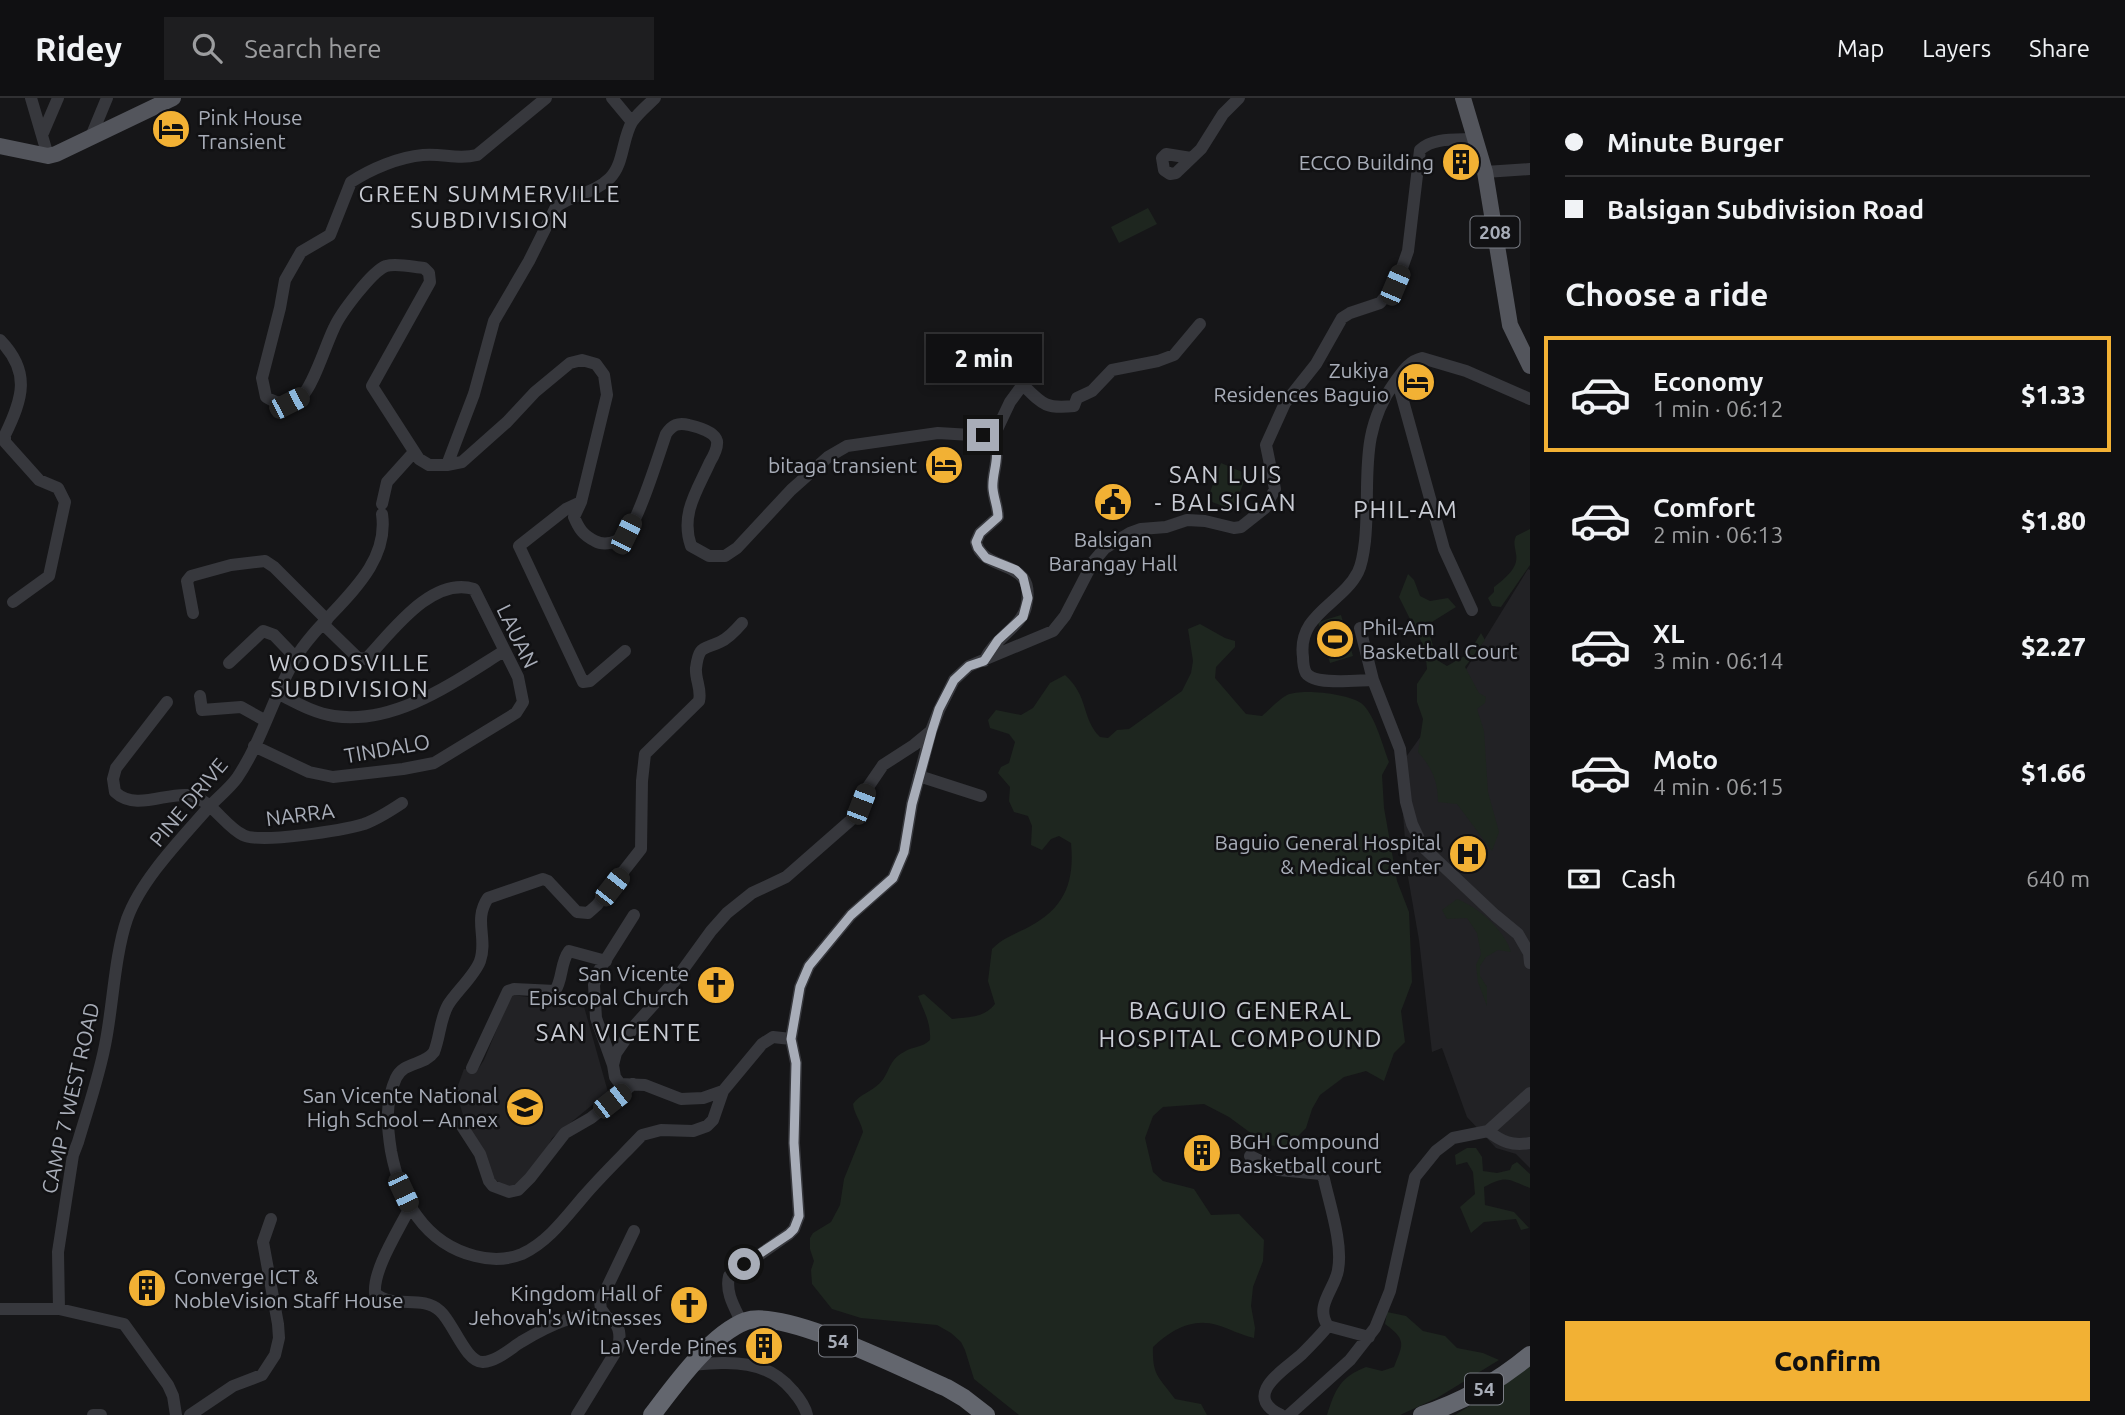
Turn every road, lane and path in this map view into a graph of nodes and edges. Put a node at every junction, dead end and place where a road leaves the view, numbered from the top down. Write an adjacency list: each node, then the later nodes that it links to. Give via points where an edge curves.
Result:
1 (31, 98): 11 (street)
2 (58, 98): 11 (street)
3 (107, 98): 12 (street)
4 (173, 98): 12 (main road)
5 (547, 98): 25 (street, via 477,155 423,155 351,182 330,236 301,252 285,280 262,378 266,397 276,403 302,397 335,325 373,275 391,265 425,268 429,273 430,282 372,386)
6 (612, 98): 10 (street)
7 (655, 98): 10 (street)
8 (1238, 98): 16 (street)
9 (1463, 98): 13 (main road, 208)
10 (632, 122): 26 (street, via 611,177 556,207 494,321 474,394)
11 (43, 133): 15 (street)
12 (90, 139): 15 (main road)
13 (1475, 139): 18 (main road, 208); 37 (street, via 1439,141 1420,150 1408,251 1399,276 1380,303 1342,318 1316,364 1285,403 1266,445 1275,489 1265,508 1234,528 1187,520 1130,533 1105,548 1093,562 1065,616 1052,631)
14 (0, 146): 15 (main road)
15 (48, 156)
16 (1191, 158)
17 (1530, 169): 18 (street)
18 (1485, 172): 21 (main road, 208, via 1510,325)
19 (1199, 324): 24 (street, via 1174,355 1112,370 1092,391 1077,398 1074,406 1052,408 1021,387)
20 (0, 340): 28 (street, via 20,369 23,387 5,442 39,480 58,488 65,502 49,576)
21 (1530, 366)
22 (1397, 379): 23 (street, via 1415,359 1434,360); 29 (street, via 1444,549); 39 (street, via 1384,400 1368,449 1365,540 1359,570 1305,630 1302,652 1312,678)
23 (1530, 400)
24 (992, 440): 27 (street, via 977,433 948,433 840,449 724,556 709,556 691,546 686,533 691,505 717,441 697,427 677,424 666,433 638,510 626,534 615,542 598,543 583,534 573,517); 37 (street, via 996,455 992,488 998,517 976,542 986,558 1020,573 1028,598 1023,617)
25 (414, 452): 26 (street, via 429,465); 31 (street, PINE DRIVE, via 387,482 382,509 385,528 378,555)
26 (447, 465): 27 (street, via 467,459 535,392 570,363 582,360 596,364 604,375 607,394)
27 (581, 502): 35 (street, via 519,546 583,681 590,681)
28 (13, 602)
29 (1472, 610)
30 (193, 612): 31 (street, via 187,581 191,576 265,561)
31 (325, 622): 34 (street, LAUAN, via 358,658 366,659 411,610 444,592 466,587 474,589); 36 (street, PINE DRIVE)
32 (742, 623): 65 (street, via 698,654 699,701 645,754 641,849 597,905 588,913 577,912 543,879 488,898 483,906 480,962 446,1008 434,1052 402,1069 388,1103 396,1177)
33 (1360, 628): 39 (street)
34 (504, 651): 40 (street, via 450,685 392,711 358,717 333,715); 43 (street, LAUAN, via 522,687)
35 (625, 651)
36 (296, 657): 38 (street, via 274,635 263,631); 40 (street, PINE DRIVE)
37 (984, 661): 45 (street, via 969,666 954,680)
38 (229, 663)
39 (1373, 680): 54 (street, via 1397,740 1406,802 1423,847 1518,934)
40 (279, 694): 44 (street, PINE DRIVE)
41 (200, 696): 44 (street, via 202,710 241,707)
42 (167, 702): 50 (street, NARRA, via 116,768 115,792 127,799 191,795)
43 (520, 709): 46 (street, TINDALO, via 434,763 403,769 332,777 309,772)
44 (266, 721): 46 (street, PINE DRIVE)
45 (932, 731): 47 (street); 56 (street, via 883,765 851,820 786,877 752,893 727,913 636,1024)
46 (254, 746): 50 (street, PINE DRIVE, via 236,779)
47 (919, 776): 48 (street); 55 (street, via 904,852 893,878 851,915 809,966 800,987)
48 (981, 796)
49 (402, 803): 50 (street, NARRA, via 363,824 256,839 243,835)
50 (209, 807): 51 (street, PINE DRIVE)
51 (137, 897): 69 (street, CAMP 7 WEST ROAD, via 120,947 106,1044 73,1155 58,1252)
52 (634, 915): 53 (street)
53 (606, 961): 56 (street, via 598,972 594,1000); 57 (street, via 569,951 555,991 508,991)
54 (1530, 963)
55 (791, 1039): 59 (street, via 767,1038); 71 (street, via 796,1063 794,1143 799,1216 789,1234 729,1276 729,1293)
56 (613, 1065): 58 (street, via 620,1084)
57 (472, 1068)
58 (634, 1084): 59 (street, via 681,1098 704,1098); 61 (street, via 565,1133 530,1178 509,1192 489,1181 480,1154)
59 (723, 1091): 65 (street, via 707,1126 642,1135 550,1234 522,1253 481,1258 449,1247)
60 (1530, 1093): 62 (street)
61 (460, 1123)
62 (1488, 1131): 63 (street, via 1509,1143); 73 (street, via 1453,1139 1436,1151 1415,1177 1390,1291)
63 (1530, 1143)
64 (1250, 1156): 72 (street, via 1279,1170 1315,1172 1324,1179 1340,1258 1323,1309)
65 (410, 1207): 70 (street, via 374,1284 375,1293 390,1302 437,1307 472,1359 494,1359 567,1320)
66 (271, 1219): 79 (street, via 263,1242 278,1324 275,1355 262,1375 219,1394)
67 (634, 1231): 70 (street, via 600,1302)
68 (0, 1308): 69 (street)
69 (59, 1310): 78 (street, via 124,1324 169,1385)
70 (606, 1316): 80 (street, via 617,1326 618,1348)
71 (742, 1323): 75 (highway); 83 (highway, 54, via 767,1319 808,1329 947,1388)
72 (1328, 1326): 73 (street); 84 (street, via 1267,1385 1265,1399)
73 (1369, 1337): 85 (street)
74 (1530, 1356): 86 (highway, 54, via 1471,1397)
75 (690, 1365): 81 (highway); 82 (street, via 733,1362 771,1371 791,1388)
76 (93, 1415): 77 (street)
77 (101, 1415)
78 (176, 1415)
79 (190, 1415)
80 (578, 1415)
81 (652, 1415)
82 (807, 1415)
83 (986, 1415)
84 (1281, 1415)
85 (1289, 1415)
86 (1422, 1415)

